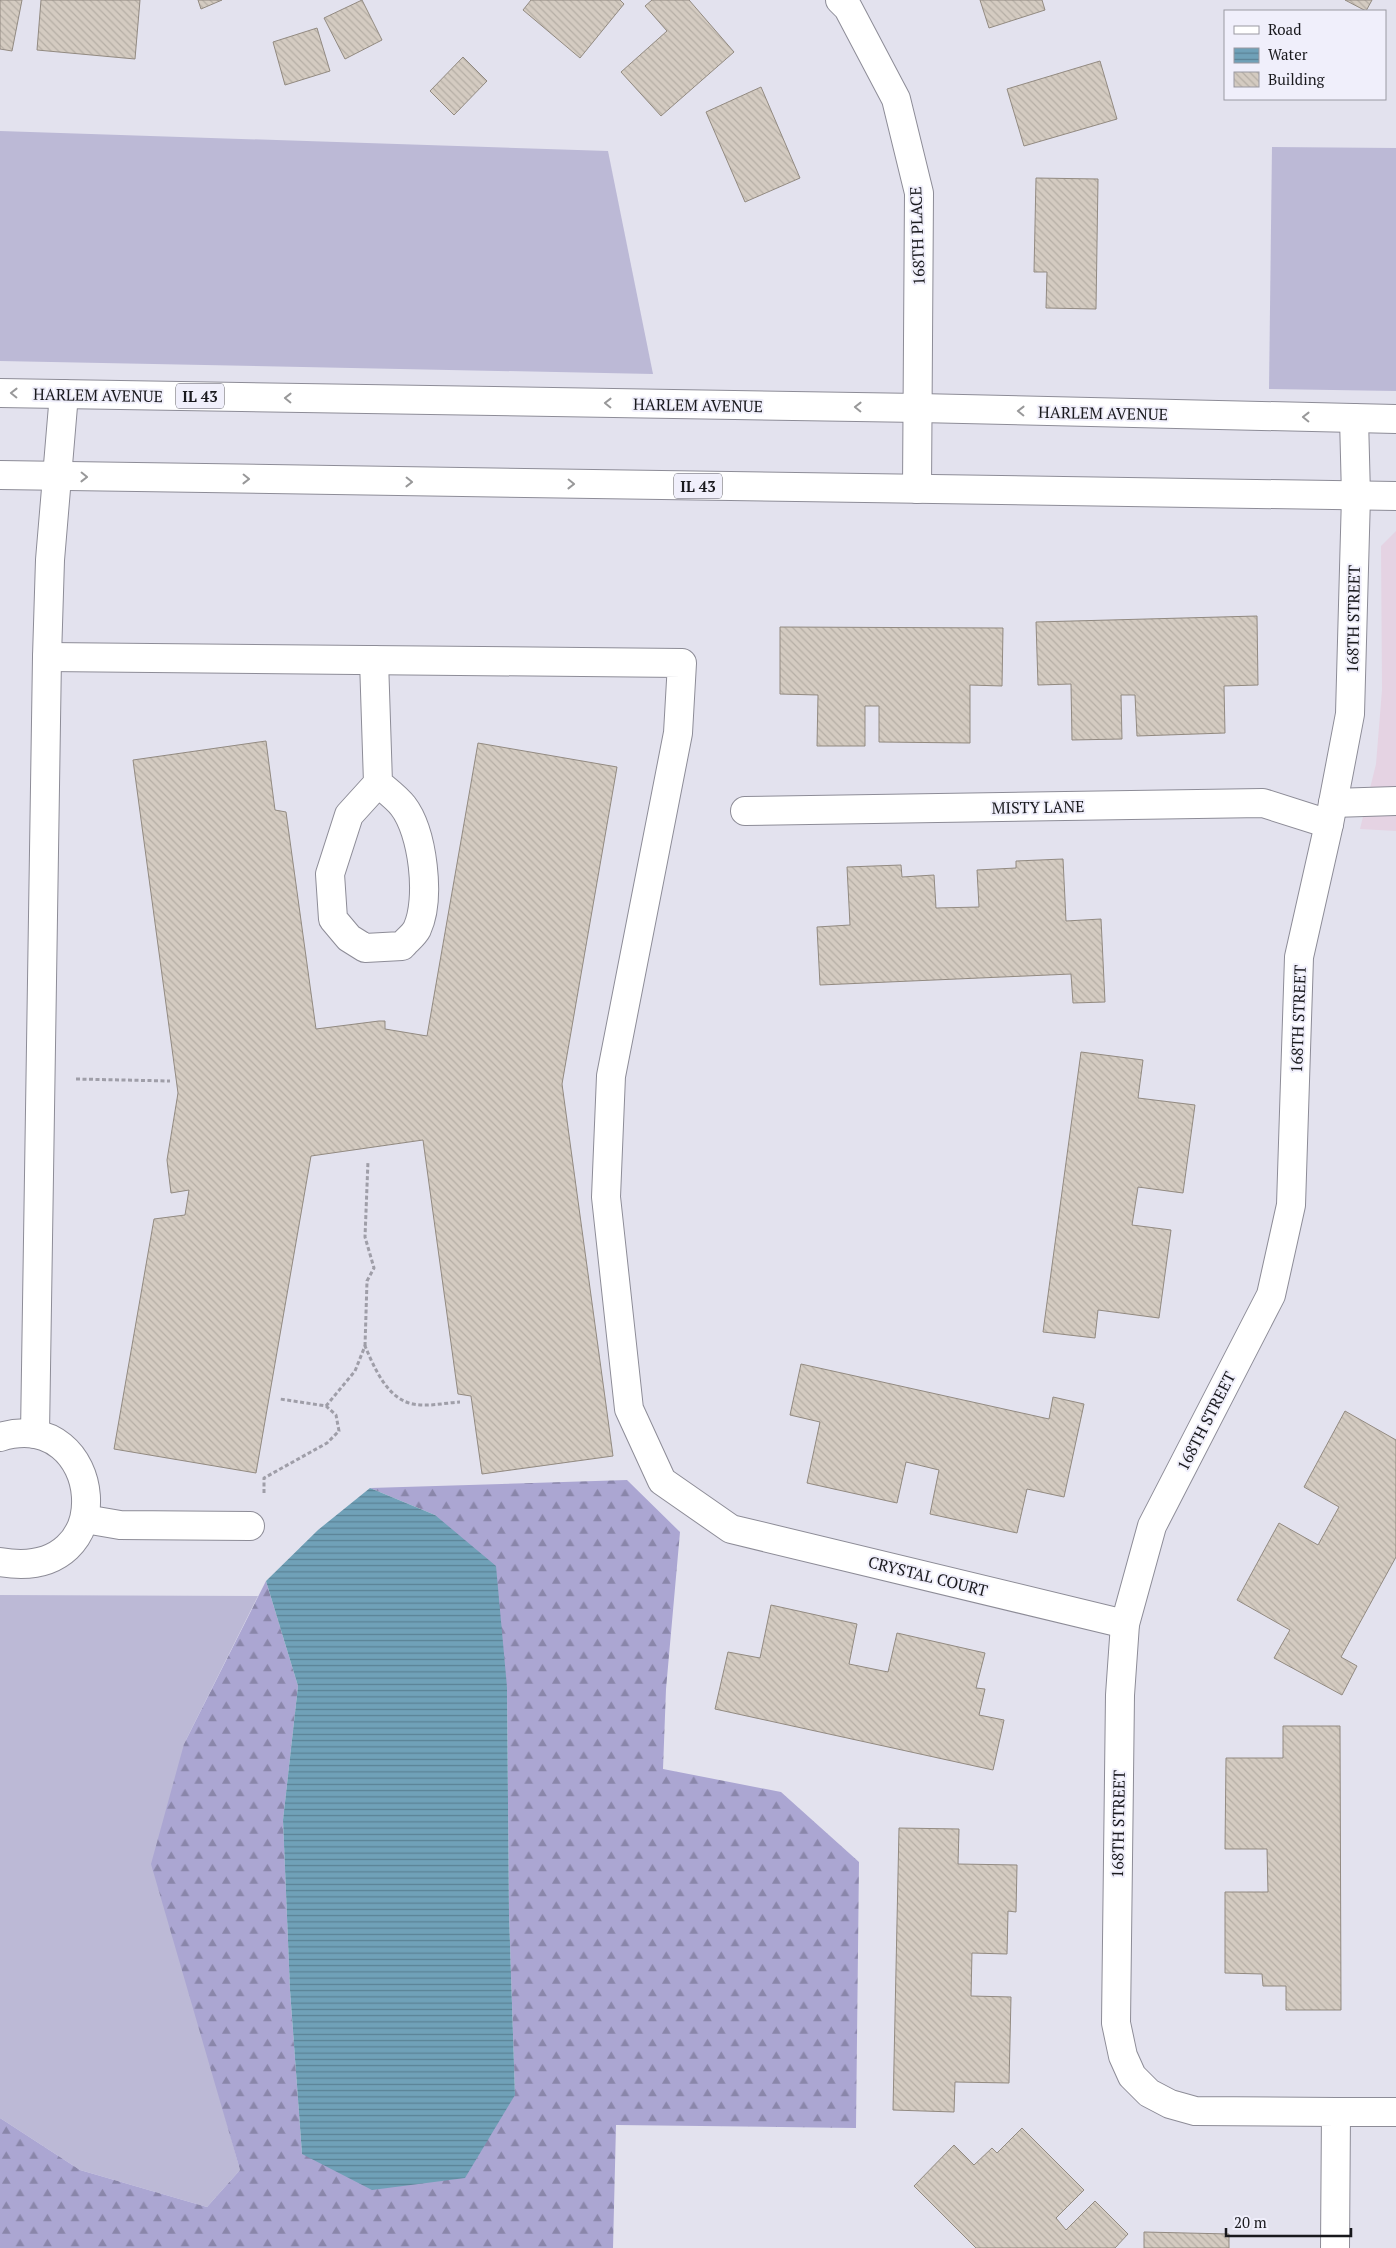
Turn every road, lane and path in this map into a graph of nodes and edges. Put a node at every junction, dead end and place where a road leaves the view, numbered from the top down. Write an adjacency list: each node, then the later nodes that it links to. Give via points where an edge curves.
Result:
1 (840, 0): 4 (street, 168TH PLACE, via 848,8 896,99 919,193)
2 (0, 393): 3 (street, HARLEM AVENUE / IL 43, one-way to 2)
3 (64, 394): 4 (street, HARLEM AVENUE / IL 43, one-way to 3); 8 (street)
4 (918, 408): 5 (street, HARLEM AVENUE / IL 43, one-way to 4); 9 (street, 168TH PLACE)
5 (1354, 418): 6 (street, HARLEM AVENUE / IL 43); 10 (street, 168TH STREET)
6 (1396, 419)
7 (0, 475): 8 (street, IL 43)
8 (57, 476): 9 (street, IL 43, one-way to 9); 12 (street)
9 (917, 490): 10 (street, IL 43)
10 (1356, 496): 11 (street, IL 43); 17 (street, 168TH STREET, via 1350,714)
11 (1396, 496)
12 (47, 657): 13 (street); 25 (street)
13 (374, 660): 14 (street); 31 (street, CRYSTAL COURT, via 682,663 678,733 610,1076 606,1197 629,1409 662,1481 732,1529)
14 (378, 783): 14 (street, via 404,807 417,834 424,873 422,909 417,930 402,946 365,948 349,938 333,919 330,874 349,815)
15 (1396, 801): 17 (street, MISTY LANE)
16 (745, 811): 17 (street, MISTY LANE, via 1263,803)
17 (1331, 814): 31 (street, 168TH STREET, via 1299,957 1290,1205 1271,1296 1152,1526)
18 (68, 1078): 19 (path)
19 (170, 1080)
20 (368, 1161): 21 (path, via 365,1237 374,1268 367,1281)
21 (365, 1346): 23 (path, via 376,1373 395,1394 411,1404); 24 (path, via 355,1371)
22 (280, 1399): 24 (path)
23 (460, 1402)
24 (326, 1406): 27 (path, via 336,1415 339,1431 327,1443 264,1478)
25 (35, 1434): 26 (street, via 13,1433); 28 (street, via 55,1442 79,1468 87,1496)
26 (0, 1437)
27 (264, 1502)
28 (85, 1519): 29 (street, via 120,1525); 30 (street, via 76,1537 61,1552 42,1562 21,1566)
29 (250, 1526)
30 (0, 1562)
31 (1124, 1624): 32 (street, 168TH STREET, via 1120,1695 1116,2023 1123,2056 1132,2076 1149,2093 1170,2104 1195,2111)
32 (1336, 2112): 33 (street, 168TH STREET); 34 (street)
33 (1396, 2112)
34 (1335, 2248)

